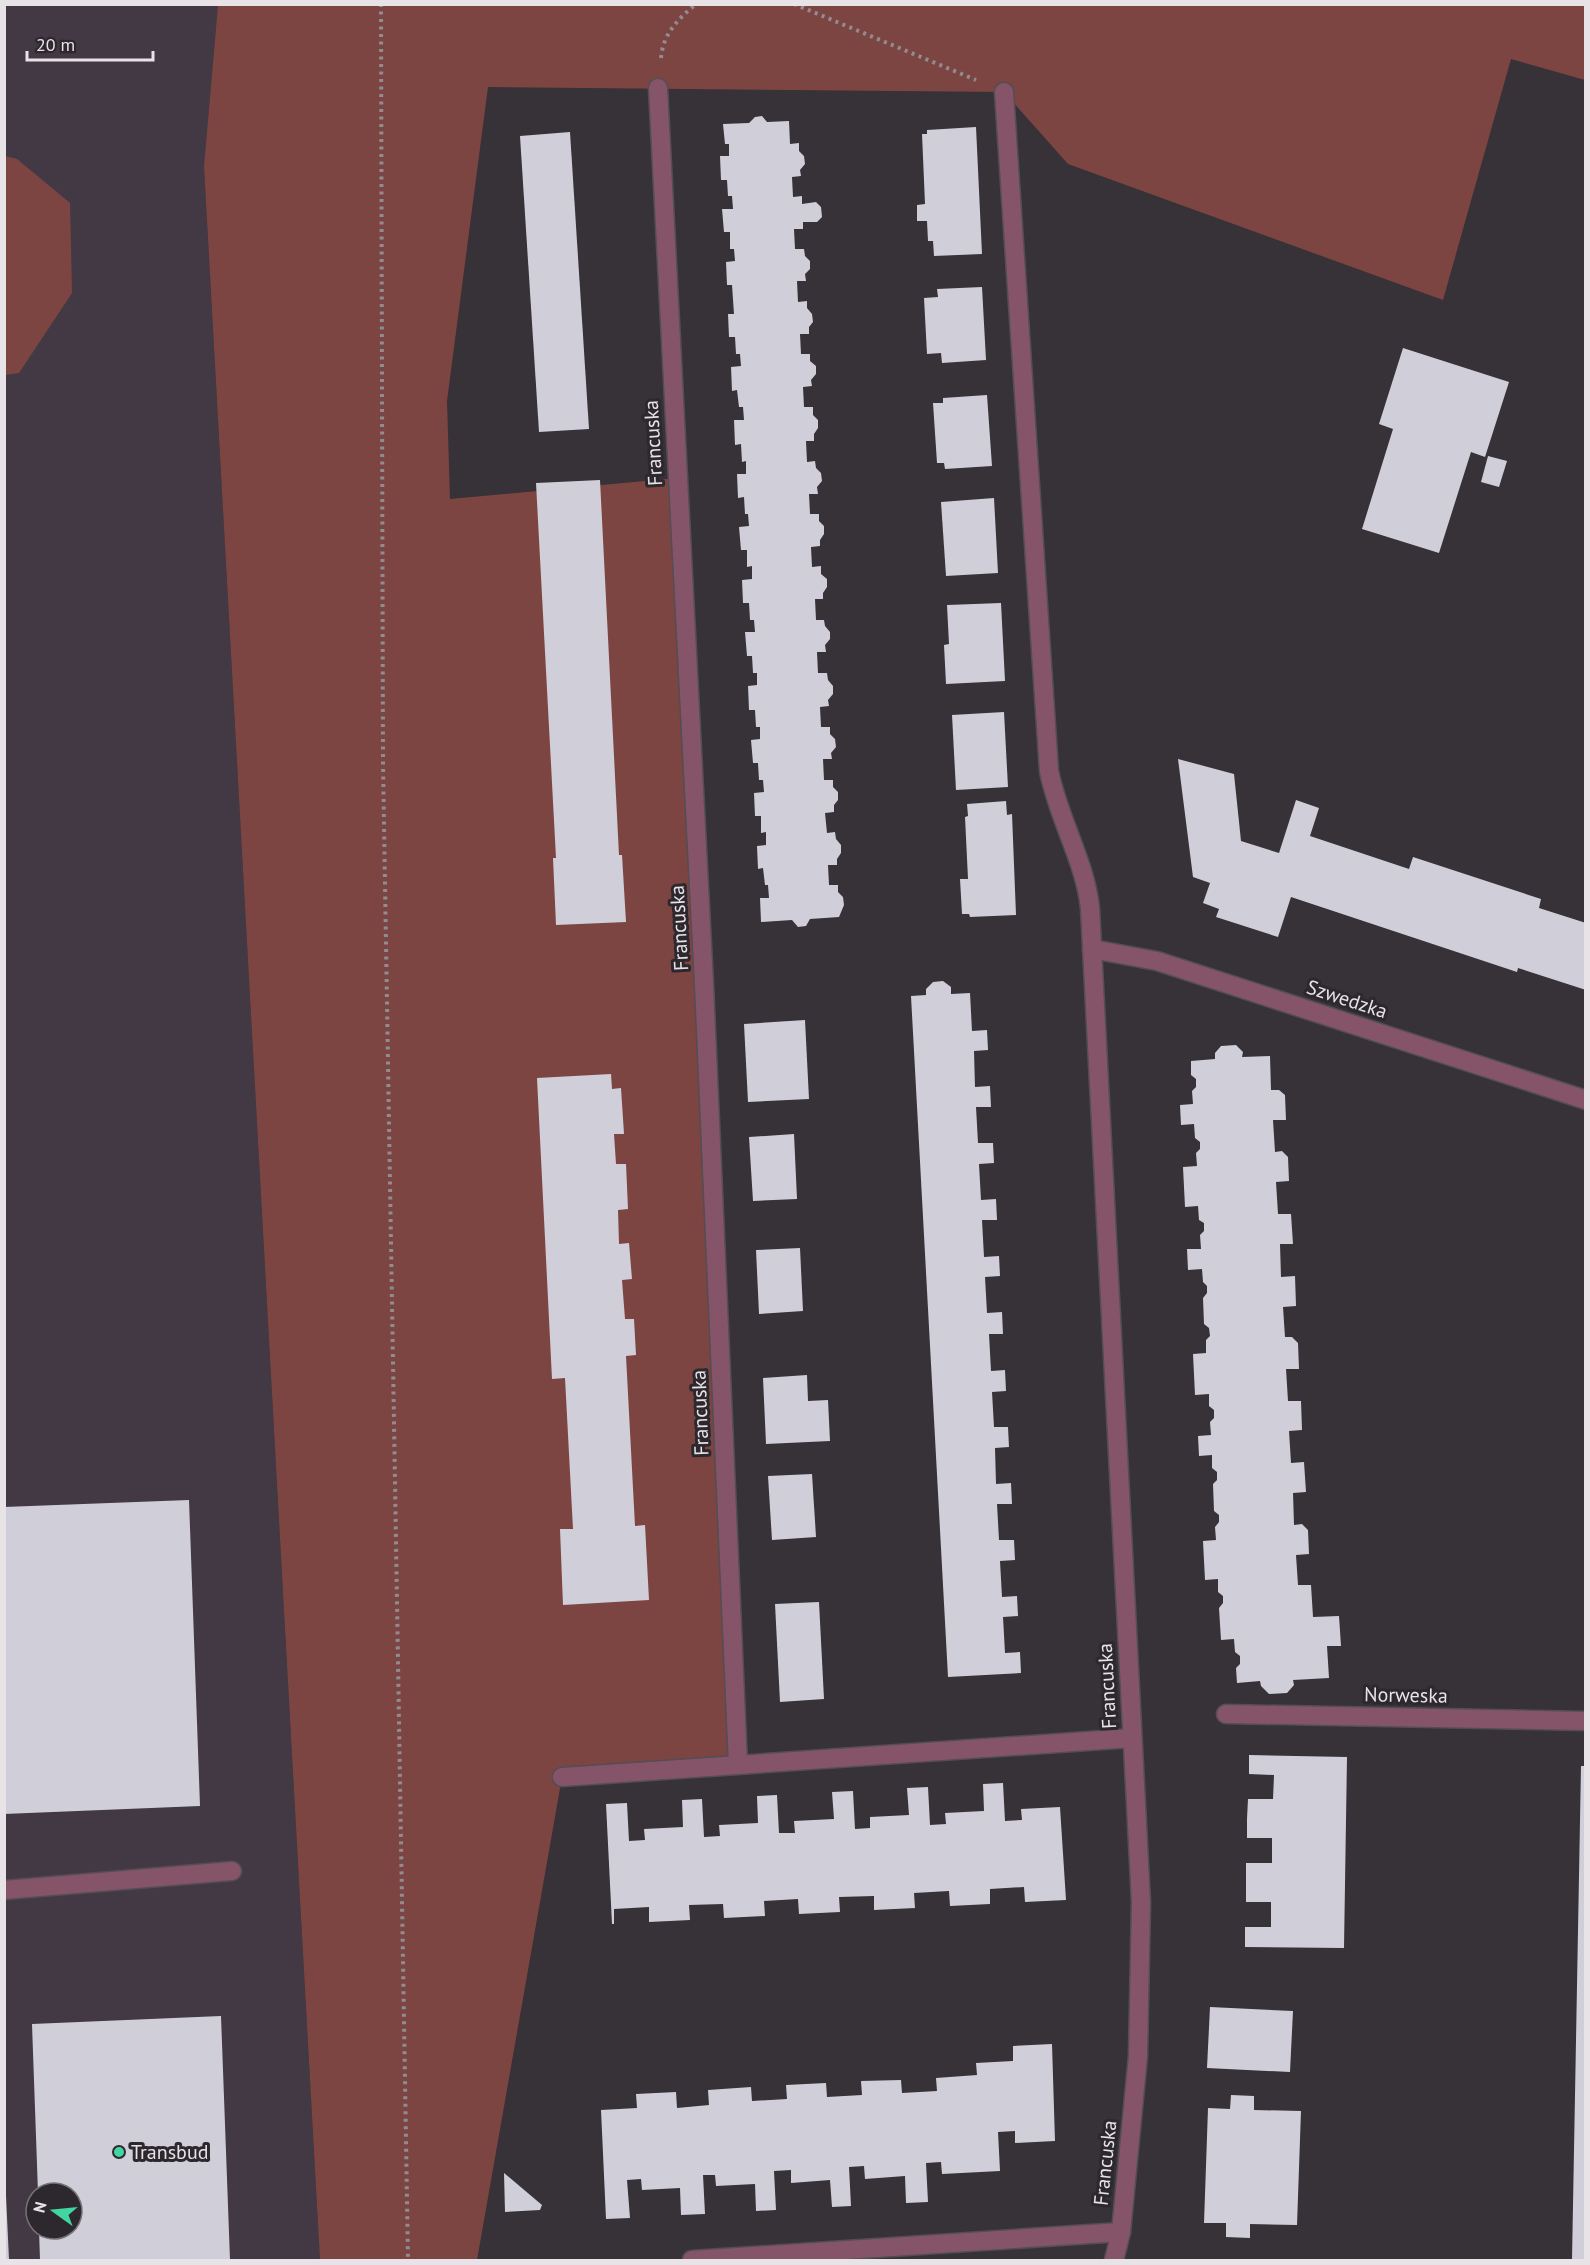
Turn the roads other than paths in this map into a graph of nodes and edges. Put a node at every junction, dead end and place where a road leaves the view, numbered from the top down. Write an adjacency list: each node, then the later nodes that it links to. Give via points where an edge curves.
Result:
1 (658, 88): 8 (street, Francuska, via 704,984)
2 (1004, 92): 3 (street, Francuska, via 1049,771 1088,889)
3 (1092, 949): 4 (street, Szwedzka, via 1157,961); 7 (street, Francuska)
4 (1586, 1100)
5 (1226, 1714): 6 (street, Norweska)
6 (1586, 1720)
7 (1132, 1738): 8 (street, Francuska); 12 (street, Francuska, via 1141,1902 1138,2056)
8 (738, 1766): 9 (street, Francuska)
9 (562, 1777)
10 (232, 1871): 11 (street)
11 (4, 1890)
12 (1121, 2232): 13 (street, Francuska); 14 (street, Francuska)
13 (692, 2260)
14 (1114, 2260)

